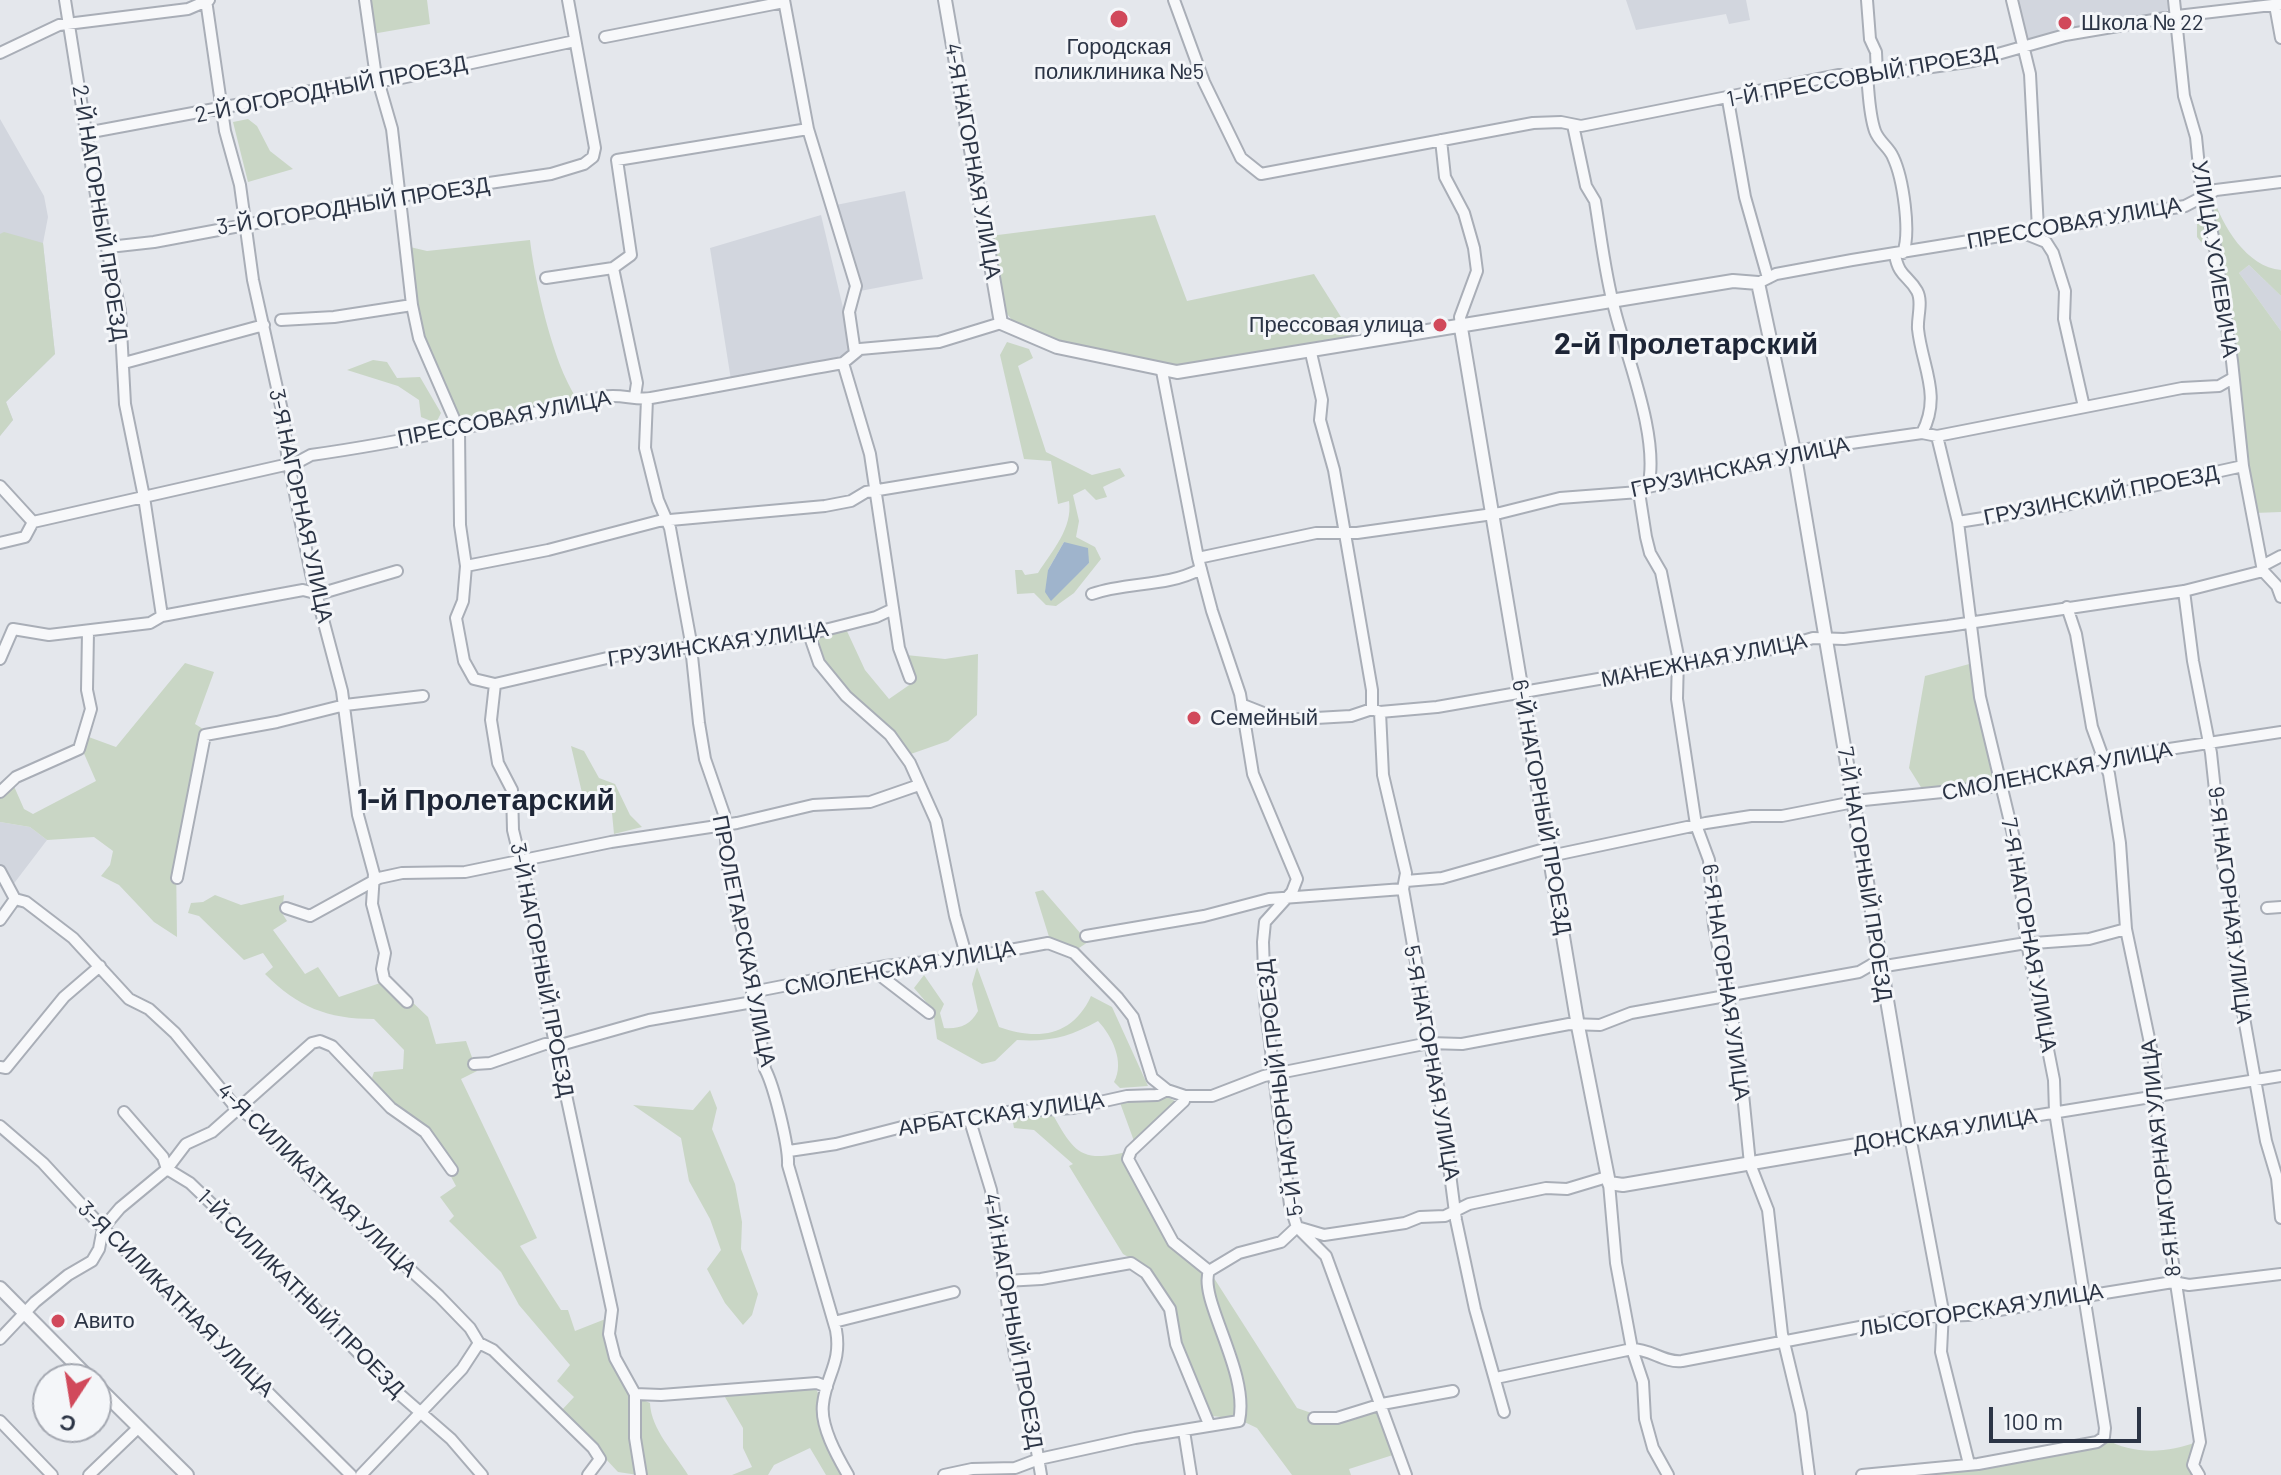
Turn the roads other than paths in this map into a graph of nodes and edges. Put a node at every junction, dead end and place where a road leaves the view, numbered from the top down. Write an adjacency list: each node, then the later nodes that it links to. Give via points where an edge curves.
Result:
1 (65, 0): 13 (street, 2-Й НАГОРНЫЙ ПРОЕЗД)
2 (365, 0): 20 (street)
3 (568, 0): 16 (street)
4 (945, 0): 41 (street, 4-Я НАГОРНАЯ УЛИЦА)
5 (1174, 0): 26 (street, 1-Й ПРЕССОВЫЙ ПРОЕЗД, via 1204,82 1241,158 1261,174)
6 (1867, 0): 19 (street, via 1876,52)
7 (2012, 0): 17 (street)
8 (2174, 0): 12 (street, УЛИЦА УСИЕВИЧА)
9 (207, 1): 13 (street, via 188,9); 22 (street, 3-Я НАГОРНАЯ УЛИЦА)
10 (784, 1): 14 (street); 24 (street)
11 (2278, 4): 12 (street, 1-Й ПРЕССОВЫЙ ПРОЕЗД); 15 (street)
12 (2177, 16): 17 (street, 1-Й ПРЕССОВЫЙ ПРОЕЗД); 29 (street, УЛИЦА УСИЕВИЧА, via 2184,96 2196,137)
13 (69, 23): 18 (street); 25 (street, 2-Й НАГОРНЫЙ ПРОЕЗД)
14 (605, 37)
15 (2281, 38)
16 (575, 41): 20 (street, 2-Й ОГОРОДНЫЙ ПРОЕЗД); 28 (street, 3-Й ОГОРОДНЫЙ ПРОЕЗД, via 593,157 551,174)
17 (2022, 46): 19 (street, 1-Й ПРЕССОВЫЙ ПРОЕЗД, via 1973,61); 31 (street, via 2030,74)
18 (0, 53)
19 (1872, 75): 21 (street, 1-Й ПРЕССОВЫЙ ПРОЕЗД, via 1838,75); 34 (street, via 1875,132 1894,158 1904,196 1907,235)
20 (380, 81): 22 (street, 2-Й ОГОРОДНЫЙ ПРОЕЗД); 28 (street)
21 (1728, 100): 23 (street, 1-Й ПРЕССОВЫЙ ПРОЕЗД); 37 (street, 7-Й НАГОРНЫЙ ПРОЕЗД)
22 (223, 109): 25 (street, 2-Й ОГОРОДНЫЙ ПРОЕЗД); 30 (street, 3-Я НАГОРНАЯ УЛИЦА)
23 (1573, 125): 26 (street, 1-Й ПРЕССОВЫЙ ПРОЕЗД, via 1533,123); 38 (street, 6-Я НАГОРНАЯ УЛИЦА, via 1586,186 1595,201)
24 (808, 129): 35 (street, via 617,160 631,255); 44 (street, via 856,286 849,312)
25 (86, 133): 33 (street, 2-Й НАГОРНЫЙ ПРОЕЗД)
26 (1441, 140): 43 (street, 6-Й НАГОРНЫЙ ПРОЕЗД, via 1445,177 1464,213 1477,271)
27 (2281, 182): 29 (street, ПРЕССОВАЯ УЛИЦА)
28 (400, 196): 30 (street, 3-Й ОГОРОДНЫЙ ПРОЕЗД); 39 (street)
29 (2202, 196): 31 (street, ПРЕССОВАЯ УЛИЦА, via 2185,206); 49 (street, УЛИЦА УСИЕВИЧА, via 2214,241)
30 (245, 223): 33 (street, 3-Й ОГОРОДНЫЙ ПРОЕЗД); 42 (street, 3-Я НАГОРНАЯ УЛИЦА)
31 (2038, 229): 32 (street, ПРЕССОВАЯ УЛИЦА)
32 (2026, 234): 34 (street, ПРЕССОВАЯ УЛИЦА); 52 (street, via 2046,242 2053,253 2065,291 2064,319)
33 (109, 247): 46 (street, 2-Й НАГОРНЫЙ ПРОЕЗД)
34 (1899, 254): 37 (street, ПРЕССОВАЯ УЛИЦА); 54 (street, via 1898,271 1920,300 1918,327 1933,387)
35 (613, 268): 36 (street); 50 (street, via 637,383)
36 (546, 278)
37 (1763, 280): 38 (street, ПРЕССОВАЯ УЛИЦА); 56 (street, 7-Й НАГОРНЫЙ ПРОЕЗД)
38 (1612, 300): 43 (street, ПРЕССОВАЯ УЛИЦА); 61 (street, 6-Я НАГОРНАЯ УЛИЦА, via 1647,437)
39 (412, 305): 40 (street); 53 (street, via 419,338)
40 (281, 320)
41 (1001, 323): 44 (street, ПРЕССОВАЯ УЛИЦА, via 939,342); 48 (street, ПРЕССОВАЯ УЛИЦА, via 1057,347)
42 (264, 325): 46 (street); 57 (street, 3-Я НАГОРНАЯ УЛИЦА)
43 (1461, 328): 45 (street, ПРЕССОВАЯ УЛИЦА); 64 (street, 6-Й НАГОРНЫЙ ПРОЕЗД)
44 (855, 353): 47 (street, ПРЕССОВАЯ УЛИЦА)
45 (1311, 353): 48 (street, ПРЕССОВАЯ УЛИЦА); 68 (street, 5-Я НАГОРНАЯ УЛИЦА)
46 (124, 363): 63 (street, 2-Й НАГОРНЫЙ ПРОЕЗД, via 125,404)
47 (843, 363): 51 (street, ПРЕССОВАЯ УЛИЦА); 62 (street, via 870,454)
48 (1162, 371): 71 (street, 5-Й НАГОРНЫЙ ПРОЕЗД)
49 (2233, 378): 52 (street, ГРУЗИНСКАЯ УЛИЦА, via 2219,386); 58 (street, УЛИЦА УСИЕВИЧА)
50 (635, 396): 51 (street, ПРЕССОВАЯ УЛИЦА); 53 (street, ПРЕССОВАЯ УЛИЦА, via 606,396)
51 (647, 399): 65 (street, ПРОЛЕТАРСКАЯ УЛИЦА, via 645,448)
52 (2084, 407): 55 (street, ГРУЗИНСКАЯ УЛИЦА)
53 (459, 430): 57 (street, ПРЕССОВАЯ УЛИЦА, via 311,455); 72 (street)
54 (1922, 433): 55 (street, ГРУЗИНСКАЯ УЛИЦА); 56 (street, ГРУЗИНСКАЯ УЛИЦА)
55 (1937, 436): 67 (street, 7-Я НАГОРНАЯ УЛИЦА)
56 (1794, 451): 61 (street, ГРУЗИНСКАЯ УЛИЦА); 85 (street, 7-Й НАГОРНЫЙ ПРОЕЗД)
57 (289, 464): 63 (street, ПРЕССОВАЯ УЛИЦА); 76 (street, 3-Я НАГОРНАЯ УЛИЦА)
58 (2243, 466): 67 (street, ГРУЗИНСКИЙ ПРОЕЗД, via 2066,505); 73 (street, УЛИЦА УСИЕВИЧА)
59 (1012, 468): 62 (street)
60 (0, 486): 66 (street)
61 (1643, 489): 64 (street, ГРУЗИНСКАЯ УЛИЦА, via 1560,498); 88 (street, 6-Я НАГОРНАЯ УЛИЦА, via 1650,553 1661,572)
62 (874, 492): 65 (street, via 825,506); 80 (street)
63 (144, 497): 66 (street, ПРЕССОВАЯ УЛИЦА); 81 (street, 2-Й НАГОРНЫЙ ПРОЕЗД)
64 (1492, 513): 68 (street, ГРУЗИНСКАЯ УЛИЦА); 91 (street, 6-Й НАГОРНЫЙ ПРОЕЗД)
65 (669, 521): 72 (street); 86 (street, ПРОЛЕТАРСКАЯ УЛИЦА)
66 (33, 522): 69 (street, ПРЕССОВАЯ УЛИЦА, via 25,537)
67 (1958, 522): 82 (street, 7-Я НАГОРНАЯ УЛИЦА)
68 (1343, 532): 71 (street, ГРУЗИНСКАЯ УЛИЦА, via 1316,533); 95 (street, 5-Я НАГОРНАЯ УЛИЦА)
69 (0, 543)
70 (2281, 556): 73 (street, МАНЕЖНАЯ УЛИЦА)
71 (1199, 564): 77 (street, ГРУЗИНСКАЯ УЛИЦА, via 1156,586 1142,583); 94 (street, 5-Й НАГОРНЫЙ ПРОЕЗД)
72 (466, 566): 90 (street, via 456,618 464,661 474,679)
73 (2264, 568): 75 (street, МАНЕЖНАЯ УЛИЦА); 78 (street)
74 (397, 571): 76 (street)
75 (2184, 591): 79 (street, МАНЕЖНАЯ УЛИЦА); 97 (street, 9-Я НАГОРНАЯ УЛИЦА)
76 (319, 594): 81 (street, via 303,590); 93 (street, 3-Я НАГОРНАЯ УЛИЦА)
77 (1092, 594)
78 (2281, 597)
79 (2067, 607): 82 (street, МАНЕЖНАЯ УЛИЦА); 98 (street, 8-Я НАГОРНАЯ УЛИЦА, via 2092,727)
80 (893, 609): 84 (street, ГРУЗИНСКАЯ УЛИЦА); 89 (street)
81 (162, 616): 83 (street, via 150,623)
82 (1970, 622): 85 (street, МАНЕЖНАЯ УЛИЦА); 100 (street, 7-Я НАГОРНАЯ УЛИЦА)
83 (88, 632): 87 (street, via 49,635 13,629); 101 (street, via 91,709 79,749 16,777)
84 (809, 634): 86 (street, ГРУЗИНСКАЯ УЛИЦА); 99 (street, via 819,663 899,746)
85 (1827, 639): 88 (street, МАНЕЖНАЯ УЛИЦА); 102 (street, 7-Й НАГОРНЫЙ ПРОЕЗД)
86 (691, 646): 90 (street, ГРУЗИНСКАЯ УЛИЦА, via 620,655); 103 (street, ПРОЛЕТАРСКАЯ УЛИЦА, via 705,759)
87 (0, 659)
88 (1678, 666): 91 (street, МАНЕЖНАЯ УЛИЦА); 104 (street, 6-Я НАГОРНАЯ УЛИЦА, via 1677,699)
89 (910, 678)
90 (495, 684): 106 (street, 3-Й НАГОРНЫЙ ПРОЕЗД, via 491,720 498,763 512,790)
91 (1523, 693): 95 (street, МАНЕЖНАЯ УЛИЦА); 105 (street, 6-Й НАГОРНЫЙ ПРОЕЗД)
92 (423, 696): 93 (street)
93 (345, 705): 108 (street, via 205,735); 109 (street, 3-Я НАГОРНАЯ УЛИЦА, via 358,815)
94 (1243, 705): 95 (street, МАНЕЖНАЯ УЛИЦА, via 1281,720); 112 (street, 5-Й НАГОРНЫЙ ПРОЕЗД, via 1253,774 1297,879)
95 (1376, 711): 110 (street, 5-Я НАГОРНАЯ УЛИЦА)
96 (2281, 732): 97 (street, СМОЛЕНСКАЯ УЛИЦА)
97 (2208, 742): 98 (street, СМОЛЕНСКАЯ УЛИЦА); 135 (street, 9-Я НАГОРНАЯ УЛИЦА)
98 (2105, 759): 100 (street, СМОЛЕНСКАЯ УЛИЦА); 117 (street, 8-Я НАГОРНАЯ УЛИЦА, via 2120,843)
99 (919, 785): 103 (street, via 870,802 813,805); 120 (street, via 936,821)
100 (1999, 785): 102 (street, СМОЛЕНСКАЯ УЛИЦА); 119 (street, 7-Я НАГОРНАЯ УЛИЦА, via 2012,822)
101 (0, 792)
102 (1854, 802): 104 (street, СМОЛЕНСКАЯ УЛИЦА); 121 (street, 7-Й НАГОРНЫЙ ПРОЕЗД)
103 (725, 824): 106 (street); 124 (street, ПРОЛЕТАРСКАЯ УЛИЦА, via 729,878 748,952)
104 (1696, 825): 105 (street, СМОЛЕНСКАЯ УЛИЦА); 125 (street, 6-Я НАГОРНАЯ УЛИЦА, via 1709,860)
105 (1549, 852): 110 (street, СМОЛЕНСКАЯ УЛИЦА); 128 (street, 6-Й НАГОРНЫЙ ПРОЕЗД)
106 (521, 862): 109 (street, via 465,872 402,873); 130 (street, 3-Й НАГОРНЫЙ ПРОЕЗД)
107 (0, 871): 111 (street)
108 (177, 878)
109 (374, 881): 114 (street, via 310,916); 126 (street, 3-Я НАГОРНАЯ УЛИЦА, via 372,904 385,953 384,979)
110 (1404, 885): 112 (street, СМОЛЕНСКАЯ УЛИЦА); 129 (street, 5-Я НАГОРНАЯ УЛИЦА)
111 (15, 899): 116 (street); 122 (street, 4-Я СИЛИКАТНАЯ УЛИЦА, via 73,938)
112 (1280, 901): 118 (street, СМОЛЕНСКАЯ УЛИЦА); 133 (street, 5-Й НАГОРНЫЙ ПРОЕЗД, via 1265,922 1263,942)
113 (2281, 907): 115 (street)
114 (286, 908)
115 (2267, 908)
116 (0, 920)
117 (2126, 929): 119 (street, via 2089,939); 138 (street, 8-Я НАГОРНАЯ УЛИЦА, via 2149,1030)
118 (1086, 936)
119 (2028, 944): 121 (street); 141 (street, 7-Я НАГОРНАЯ УЛИЦА, via 2054,1080)
120 (967, 958): 123 (street, СМОЛЕНСКАЯ УЛИЦА); 136 (street, СМОЛЕНСКАЯ УЛИЦА, via 1048,943 1074,953 1133,1017 1152,1078)
121 (1879, 964): 125 (street); 144 (street, 7-Й НАГОРНЫЙ ПРОЕЗД)
122 (100, 966): 132 (street, via 64,997 6,1068); 139 (street, 4-Я СИЛИКАТНАЯ УЛИЦА, via 129,999 175,1033)
123 (877, 968): 124 (street, СМОЛЕНСКАЯ УЛИЦА); 127 (street)
124 (752, 997): 130 (street, СМОЛЕНСКАЯ УЛИЦА); 145 (street, ПРОЛЕТАРСКАЯ УЛИЦА, via 765,1069)
125 (1725, 998): 128 (street); 146 (street, 6-Я НАГОРНАЯ УЛИЦА, via 1739,1054)
126 (407, 1002)
127 (929, 1013)
128 (1578, 1026): 129 (street, via 1462,1044); 149 (street, 6-Й НАГОРНЫЙ ПРОЕЗД)
129 (1429, 1043): 133 (street); 150 (street, 5-Я НАГОРНАЯ УЛИЦА)
130 (556, 1044): 131 (street, СМОЛЕНСКАЯ УЛИЦА); 174 (street, 3-Й НАГОРНЫЙ ПРОЕЗД, via 612,1310 609,1334 615,1358)
131 (474, 1064)
132 (0, 1067)
133 (1274, 1075): 137 (street, via 1212,1096); 152 (street, 5-Й НАГОРНЫЙ ПРОЕЗД)
134 (2281, 1076): 135 (street, ДОНСКАЯ УЛИЦА)
135 (2254, 1080): 138 (street, ДОНСКАЯ УЛИЦА); 151 (street, 9-Я НАГОРНАЯ УЛИЦА)
136 (1167, 1090): 137 (street); 142 (street, АРБАТСКАЯ УЛИЦА)
137 (1185, 1096): 156 (street, via 1128,1159 1173,1242)
138 (2155, 1096): 141 (street, ДОНСКАЯ УЛИЦА); 159 (street, 8-Я НАГОРНАЯ УЛИЦА)
139 (238, 1109): 147 (street, via 212,1132 186,1144); 148 (street, via 293,1057 320,1041 364,1076 391,1108 425,1132); 167 (street, 4-Я СИЛИКАТНАЯ УЛИЦА, via 439,1296)
140 (124, 1112): 147 (street, 1-Й СИЛИКАТНЫЙ ПРОЕЗД, via 163,1157)
141 (2055, 1112): 144 (street, ДОНСКАЯ УЛИЦА); 162 (street, 7-Я НАГОРНАЯ УЛИЦА)
142 (970, 1121): 145 (street, АРБАТСКАЯ УЛИЦА, via 937,1118); 158 (street, 4-Й НАГОРНЫЙ ПРОЕЗД, via 991,1190)
143 (0, 1126): 153 (street, 3-Я СИЛИКАТНАЯ УЛИЦА)
144 (1910, 1136): 146 (street, ДОНСКАЯ УЛИЦА); 164 (street, 7-Й НАГОРНЫЙ ПРОЕЗД)
145 (789, 1151): 165 (street, ПРОЛЕТАРСКАЯ УЛИЦА, via 788,1165)
146 (1750, 1164): 149 (street, ДОНСКАЯ УЛИЦА, via 1623,1185); 168 (street, 6-Я НАГОРНАЯ УЛИЦА, via 1768,1210)
147 (167, 1169): 153 (street); 177 (street, 1-Й СИЛИКАТНЫЙ ПРОЕЗД, via 199,1191)
148 (452, 1170)
149 (1608, 1180): 150 (street, ДОНСКАЯ УЛИЦА, via 1546,1188); 169 (street, 6-Й НАГОРНЫЙ ПРОЕЗД)
150 (1457, 1211): 152 (street, ДОНСКАЯ УЛИЦА, via 1324,1235); 171 (street, 5-Я НАГОРНАЯ УЛИЦА, via 1475,1309)
151 (2281, 1218)
152 (1297, 1227): 156 (street, via 1281,1242 1239,1253); 176 (street, 5-Й НАГОРНЫЙ ПРОЕЗД, via 1326,1256)
153 (103, 1228): 154 (street, 3-Я СИЛИКАТНАЯ УЛИЦА); 155 (street)
154 (123, 1247): 155 (street); 189 (street, 3-Я СИЛИКАТНАЯ УЛИЦА)
155 (99, 1249): 163 (street, via 92,1261)
156 (1209, 1271): 181 (street, via 1208,1294 1223,1327 1243,1403 1239,1421)
157 (2281, 1274): 159 (street, ЛЫСОГОРСКАЯ УЛИЦА, via 2189,1285)
158 (1005, 1281): 181 (street, via 1131,1263 1146,1273 1170,1309 1176,1344); 184 (street, 4-Й НАГОРНЫЙ ПРОЕЗД, via 1015,1355)
159 (2173, 1282): 162 (street, ЛЫСОГОРСКАЯ УЛИЦА); 202 (street, 8-Я НАГОРНАЯ УЛИЦА, via 2200,1442 2193,1465)
160 (0, 1288): 163 (street)
161 (954, 1292): 165 (street)
162 (2084, 1294): 164 (street, ЛЫСОГОРСКАЯ УЛИЦА); 185 (street, 7-Я НАГОРНАЯ УЛИЦА, via 2104,1437)
163 (24, 1312): 166 (street); 170 (street)
164 (1942, 1318): 168 (street, ЛЫСОГОРСКАЯ УЛИЦА, via 1912,1317); 185 (street, 7-Й НАГОРНЫЙ ПРОЕЗД, via 1941,1352)
165 (834, 1322): 172 (street, ПРОЛЕТАРСКАЯ УЛИЦА, via 839,1348)
166 (0, 1339)
167 (479, 1343): 177 (street, via 462,1369); 192 (street, 4-Я СИЛИКАТНАЯ УЛИЦА, via 493,1350 593,1448 600,1459)
168 (1783, 1344): 169 (street, ЛЫСОГОРСКАЯ УЛИЦА, via 1671,1362); 200 (street, 6-Я НАГОРНАЯ УЛИЦА, via 1801,1413)
169 (1632, 1349): 171 (street); 199 (street, 6-Й НАГОРНЫЙ ПРОЕЗД, via 1641,1371 1648,1435)
170 (74, 1363)
171 (1496, 1378): 178 (street, 5-Я НАГОРНАЯ УЛИЦА)
172 (827, 1387): 174 (street, via 817,1383); 194 (street, ПРОЛЕТАРСКАЯ УЛИЦА, via 823,1417)
173 (1453, 1391): 176 (street)
174 (635, 1394): 193 (street)
175 (112, 1401): 182 (street)
176 (1382, 1404): 179 (street, via 1337,1418); 198 (street, 5-Й НАГОРНЫЙ ПРОЕЗД)
177 (418, 1411): 190 (street); 191 (street, 1-Й СИЛИКАТНЫЙ ПРОЕЗД)
178 (1504, 1412)
179 (1314, 1418)
180 (0, 1421): 186 (street)
181 (1209, 1424): 183 (street)
182 (139, 1427): 187 (street); 188 (street)
183 (1184, 1431): 184 (street); 197 (street)
184 (1039, 1459): 195 (street, via 1015,1468); 196 (street, 4-Й НАГОРНЫЙ ПРОЕЗД)
185 (1969, 1464): 201 (street)
186 (52, 1475)
187 (89, 1475)
188 (187, 1475)
189 (351, 1475)
190 (361, 1475)
191 (482, 1475)
192 (588, 1475)
193 (641, 1475)
194 (848, 1475)
195 (944, 1475)
196 (1041, 1475)
197 (1191, 1475)
198 (1406, 1475)
199 (1668, 1475)
200 (1809, 1475)
201 (1862, 1475)
202 (2199, 1475)

